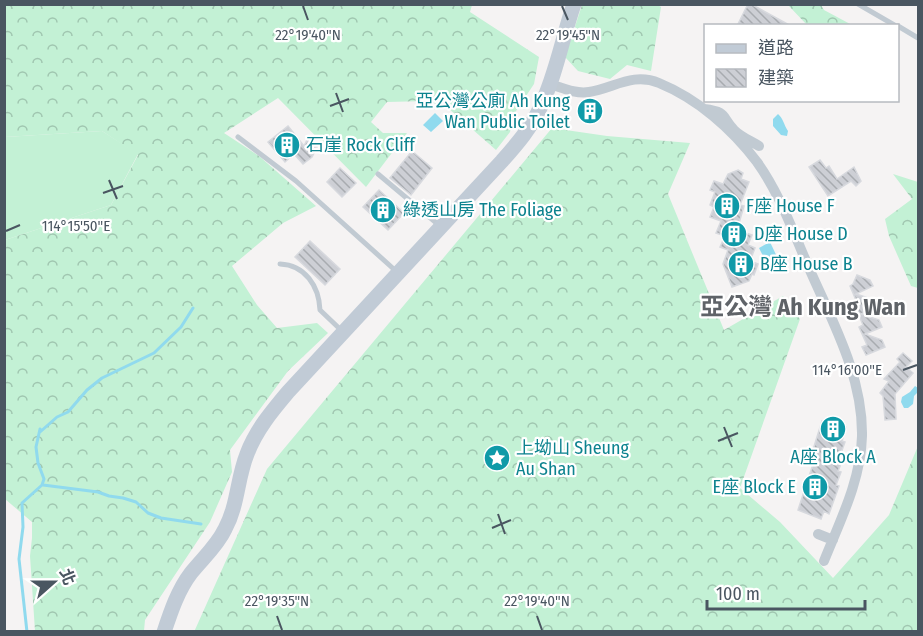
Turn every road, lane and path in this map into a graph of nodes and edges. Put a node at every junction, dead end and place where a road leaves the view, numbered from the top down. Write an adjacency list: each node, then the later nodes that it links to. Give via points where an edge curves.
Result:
1 (574, 4): 6 (main road)
2 (858, 4): 3 (lane)
3 (893, 24)
4 (899, 27): 5 (lane)
5 (918, 38)
6 (550, 84): 7 (street, via 583,92 630,79 646,79 668,87); 11 (main road, via 522,137)
7 (704, 109): 9 (street, via 726,116 732,128); 16 (street, via 743,145 771,184 852,373 860,405 862,445 853,486)
8 (238, 137): 13 (lane, via 296,181)
9 (759, 146)
10 (378, 174): 11 (lane)
11 (441, 227): 13 (main road)
12 (280, 264): 14 (lane, via 291,264 307,276 320,298 320,310)
13 (399, 273): 14 (main road)
14 (343, 333): 18 (main road, via 277,404 256,435 244,462 229,522 184,584)
15 (818, 534): 16 (street)
16 (832, 540): 17 (street)
17 (824, 561)
18 (164, 632)

